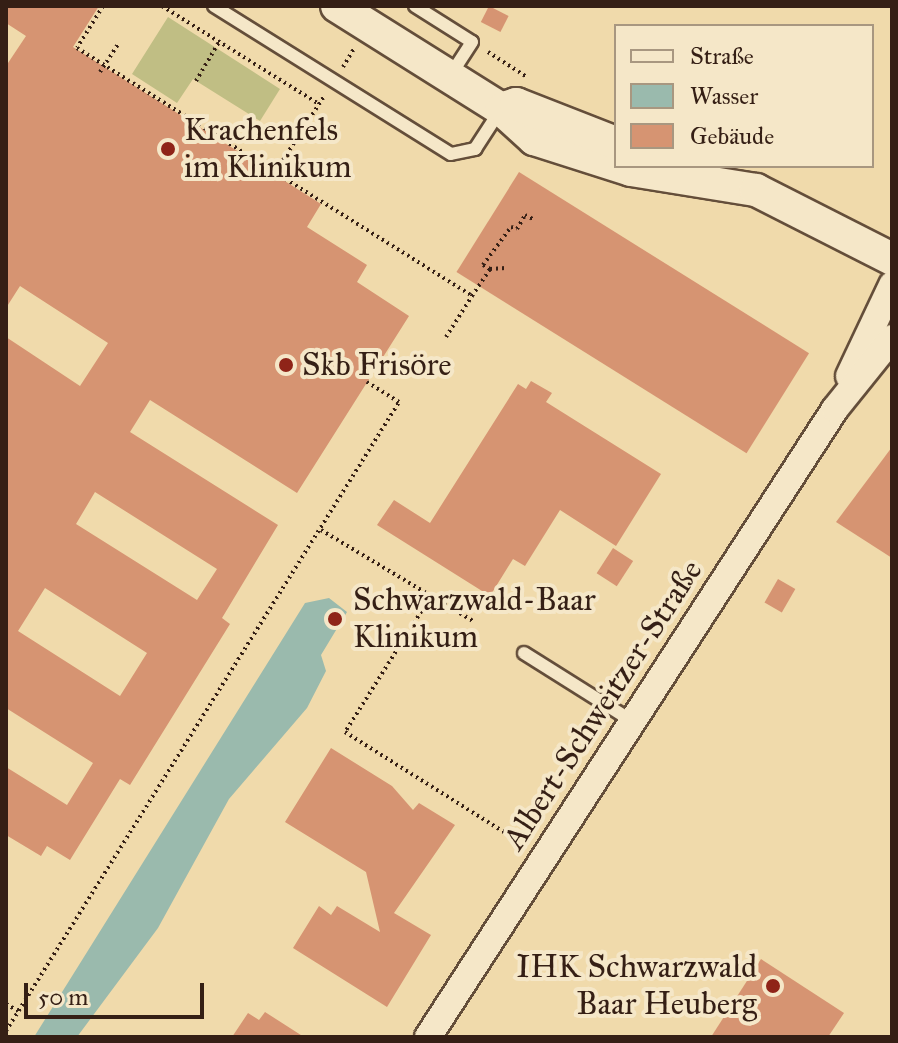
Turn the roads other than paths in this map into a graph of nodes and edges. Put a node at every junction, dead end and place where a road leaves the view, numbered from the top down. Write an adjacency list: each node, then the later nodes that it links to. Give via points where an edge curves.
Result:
1 (214, 6): 5 (lane, via 451,154 475,149)
2 (337, 6): 4 (street)
3 (415, 6): 4 (lane, via 472,42)
4 (449, 77): 5 (street)
5 (501, 109): 6 (street, via 516,104); 7 (street, via 510,123 572,155)
6 (614, 142)
7 (614, 163)
8 (640, 168): 11 (street, via 756,190)
9 (757, 168): 10 (street)
10 (892, 236)
11 (892, 259)
12 (892, 285): 14 (street, Albert-Schweitzer-Straße)
13 (892, 338): 14 (street, Albert-Schweitzer-Straße)
14 (835, 409): 16 (street, Albert-Schweitzer-Straße)
15 (524, 653): 16 (lane)
16 (632, 721): 17 (street, Albert-Schweitzer-Straße)
17 (428, 1037)

